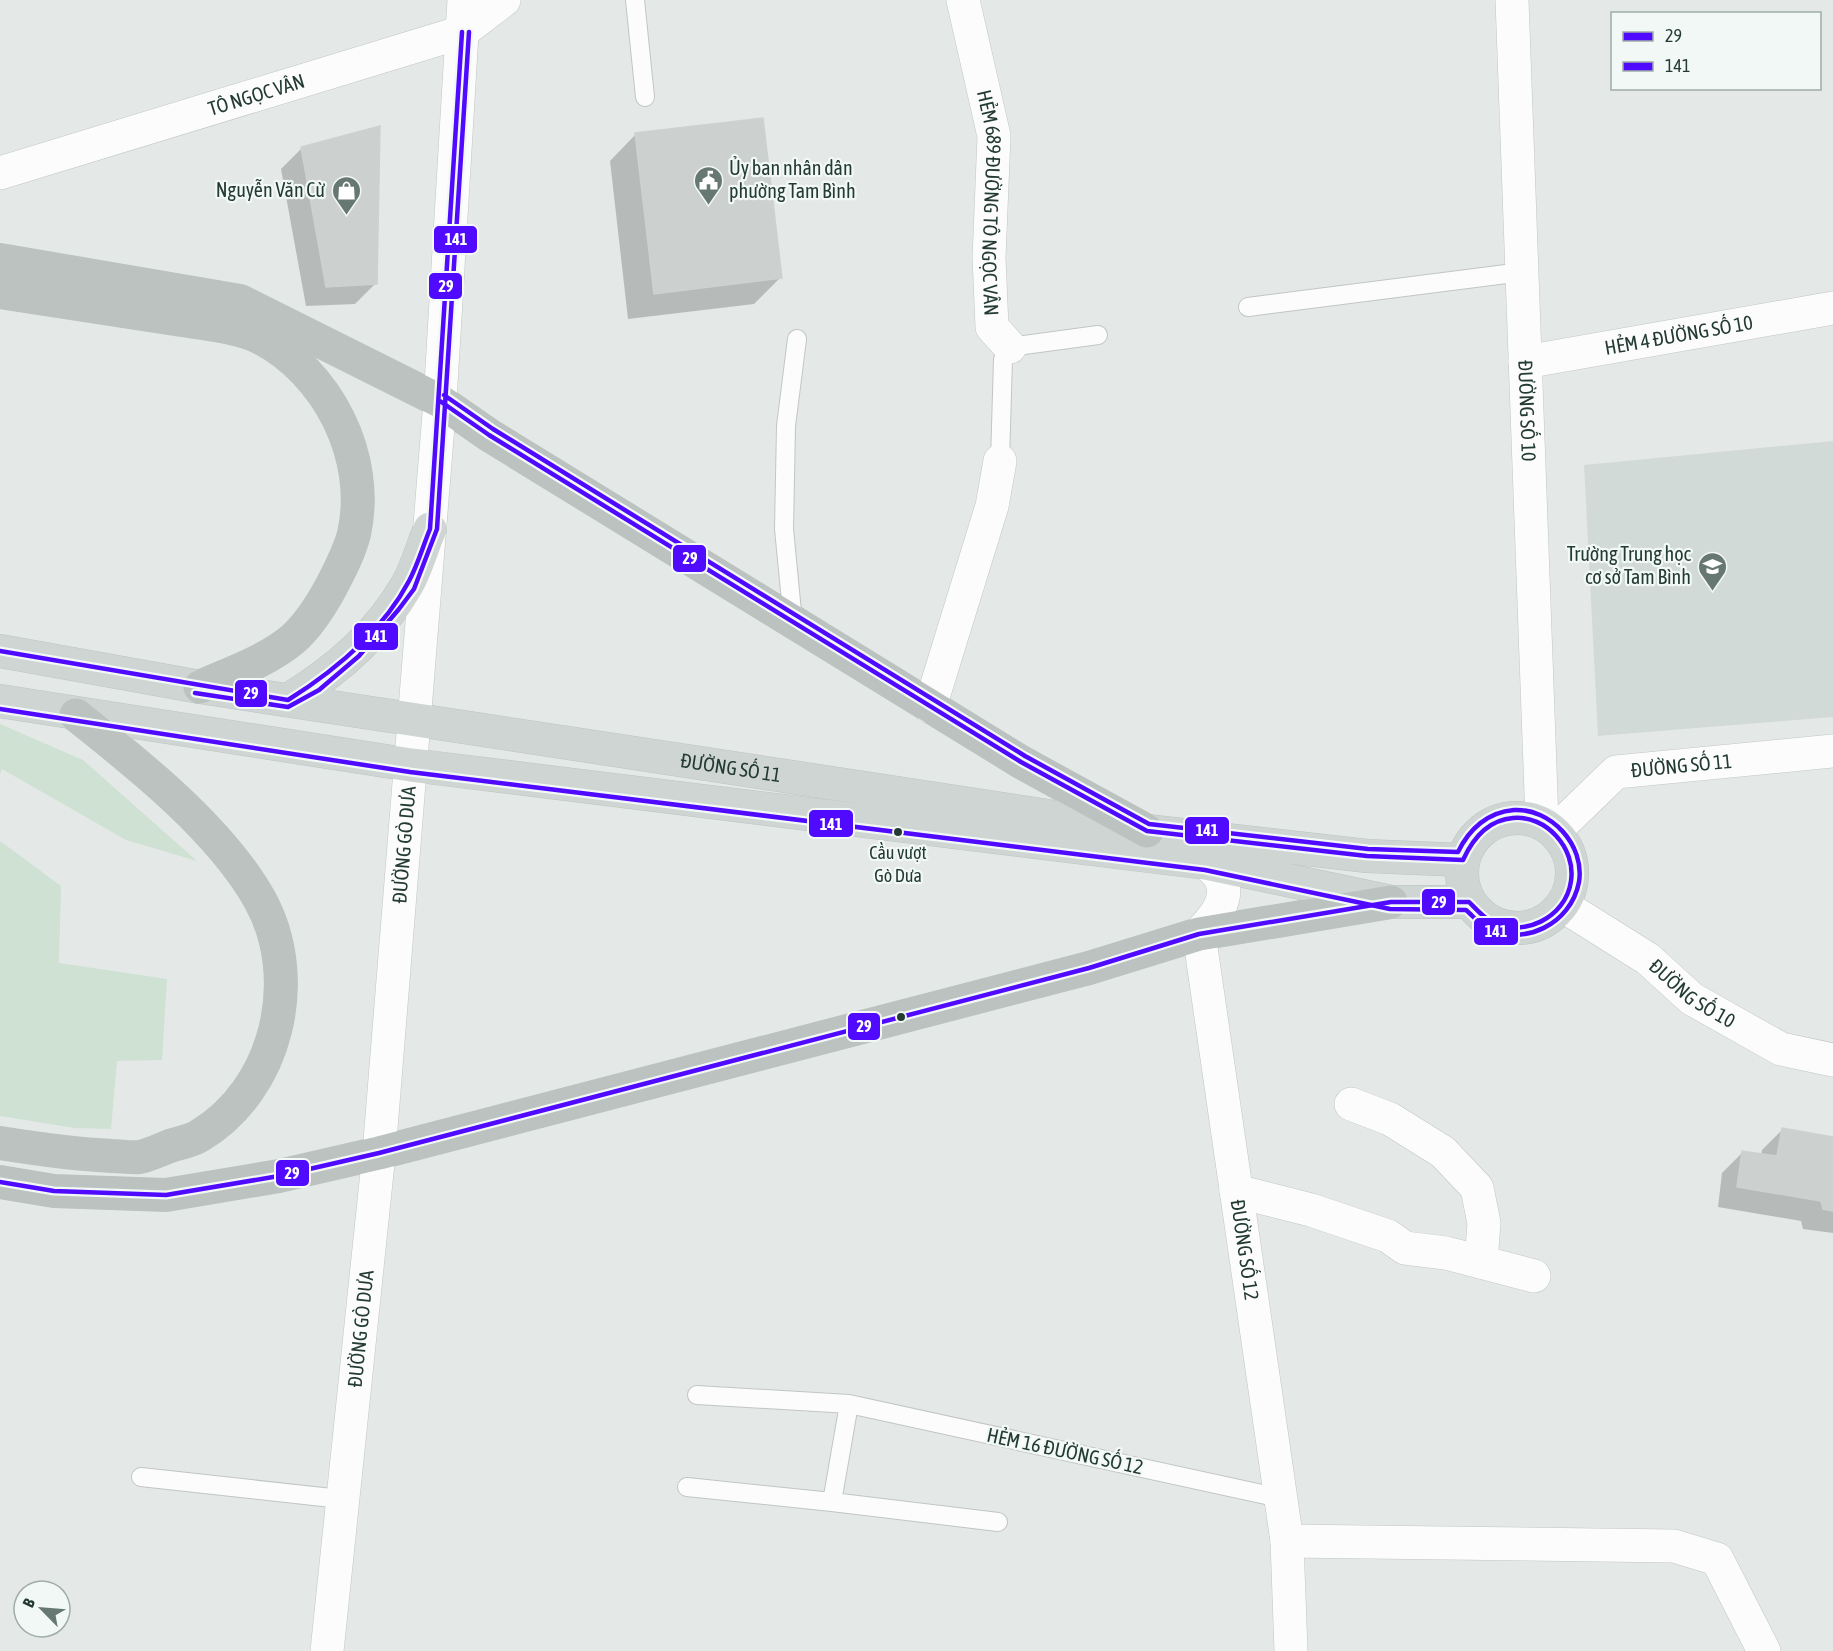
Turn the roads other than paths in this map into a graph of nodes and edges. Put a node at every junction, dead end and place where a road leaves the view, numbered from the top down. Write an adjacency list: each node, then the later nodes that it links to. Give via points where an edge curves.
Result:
1 (464, 0): 6 (street, ĐƯỜNG GÒ DƯA)
2 (504, 0): 6 (street, TÔ NGỌC VÂN)
3 (635, 0): 7 (lane)
4 (963, 0): 16 (street, HẺM 689 ĐƯỜNG TÔ NGỌC VÂN, via 994,136 989,258 992,327)
5 (1512, 0): 10 (street, ĐƯỜNG SỐ 10)
6 (462, 32): 8 (street, TÔ NGỌC VÂN); 18 (street, ĐƯỜNG GÒ DƯA)
7 (645, 97)
8 (0, 173)
9 (0, 260): 18 (highway, via 240,300)
10 (1522, 272): 12 (lane); 17 (street, ĐƯỜNG SỐ 10)
11 (0, 292): 23 (highway, via 256,335 287,352 316,381 338,417 351,453 357,494 354,535 338,575 318,610 292,639 250,665)
12 (1248, 307)
13 (1833, 308): 17 (street, HẺM 4 ĐƯỜNG SỐ 10)
14 (1098, 335): 16 (lane)
15 (797, 339): 21 (lane, via 786,426 784,529)
16 (1006, 353): 19 (lane)
17 (1525, 362): 31 (street, ĐƯỜNG SỐ 10)
18 (440, 401): 20 (street, ĐƯỜNG GÒ DƯA); 21 (highway)
19 (1000, 461): 26 (street, via 992,506)
20 (430, 529): 24 (main road, via 407,585 376,627 338,666); 28 (street, ĐƯỜNG GÒ DƯA)
21 (793, 622): 26 (highway)
22 (0, 651): 23 (main road, ĐƯỜNG SỐ 11)
23 (200, 687): 24 (main road, ĐƯỜNG SỐ 11)
24 (288, 700): 28 (main road, ĐƯỜNG SỐ 11)
25 (0, 701): 27 (main road, ĐƯỜNG SỐ 11)
26 (930, 707): 32 (highway, via 1020,762)
27 (76, 715): 30 (main road, ĐƯỜNG SỐ 11); 41 (highway, via 140,766 206,829 260,901 278,947 283,987 276,1036 254,1079 231,1110 199,1136 140,1157 77,1155)
28 (415, 719): 30 (street, ĐƯỜNG GÒ DƯA); 32 (main road, ĐƯỜNG SỐ 11)
29 (1833, 751): 31 (street, ĐƯỜNG SỐ 11, via 1616,772)
30 (411, 765): 34 (main road, ĐƯỜNG SỐ 11); 42 (street, ĐƯỜNG GÒ DƯA)
31 (1548, 827): 33 (main road, via 1523,818 1492,823 1469,845); 37 (main road, via 1568,852 1571,866 1572,880)
32 (1147, 831): 33 (main road, ĐƯỜNG SỐ 11, via 1367,856)
33 (1463, 860): 36 (main road, via 1462,882)
34 (1206, 863): 35 (main road, ĐƯỜNG SỐ 11); 38 (street, via 1221,878 1224,893 1217,916)
35 (1391, 902): 36 (main road, ĐƯỜNG SỐ 11); 38 (highway)
36 (1469, 902): 37 (main road, via 1489,921 1514,929 1541,923)
37 (1562, 905): 39 (street, ĐƯỜNG SỐ 10, via 1648,960 1692,999 1781,1049)
38 (1199, 934): 42 (highway, via 1089,968); 44 (street, ĐƯỜNG SỐ 12)
39 (1833, 1060)
40 (1351, 1104): 45 (street, via 1389,1119 1443,1152 1477,1188 1484,1223)
41 (0, 1143)
42 (379, 1154): 43 (highway, via 166,1195 54,1191); 52 (street, ĐƯỜNG GÒ DƯA)
43 (0, 1182)
44 (1236, 1191): 45 (street, via 1311,1210 1388,1236 1405,1248); 51 (street, ĐƯỜNG SỐ 12)
45 (1481, 1262): 46 (street)
46 (1534, 1276)
47 (697, 1395): 48 (lane, HẺM 16 ĐƯỜNG SỐ 12)
48 (849, 1404): 51 (lane, HẺM 16 ĐƯỜNG SỐ 12); 53 (lane)
49 (141, 1478): 52 (lane)
50 (687, 1487): 53 (lane)
51 (1280, 1498): 55 (street, ĐƯỜNG SỐ 12)
52 (341, 1499): 56 (street, ĐƯỜNG GÒ DƯA)
53 (832, 1502): 54 (lane)
54 (998, 1522)
55 (1287, 1541): 57 (street, ĐƯỜNG SỐ 12); 58 (street, via 1674,1546 1717,1559)
56 (327, 1651)
57 (1291, 1651)
58 (1764, 1651)

